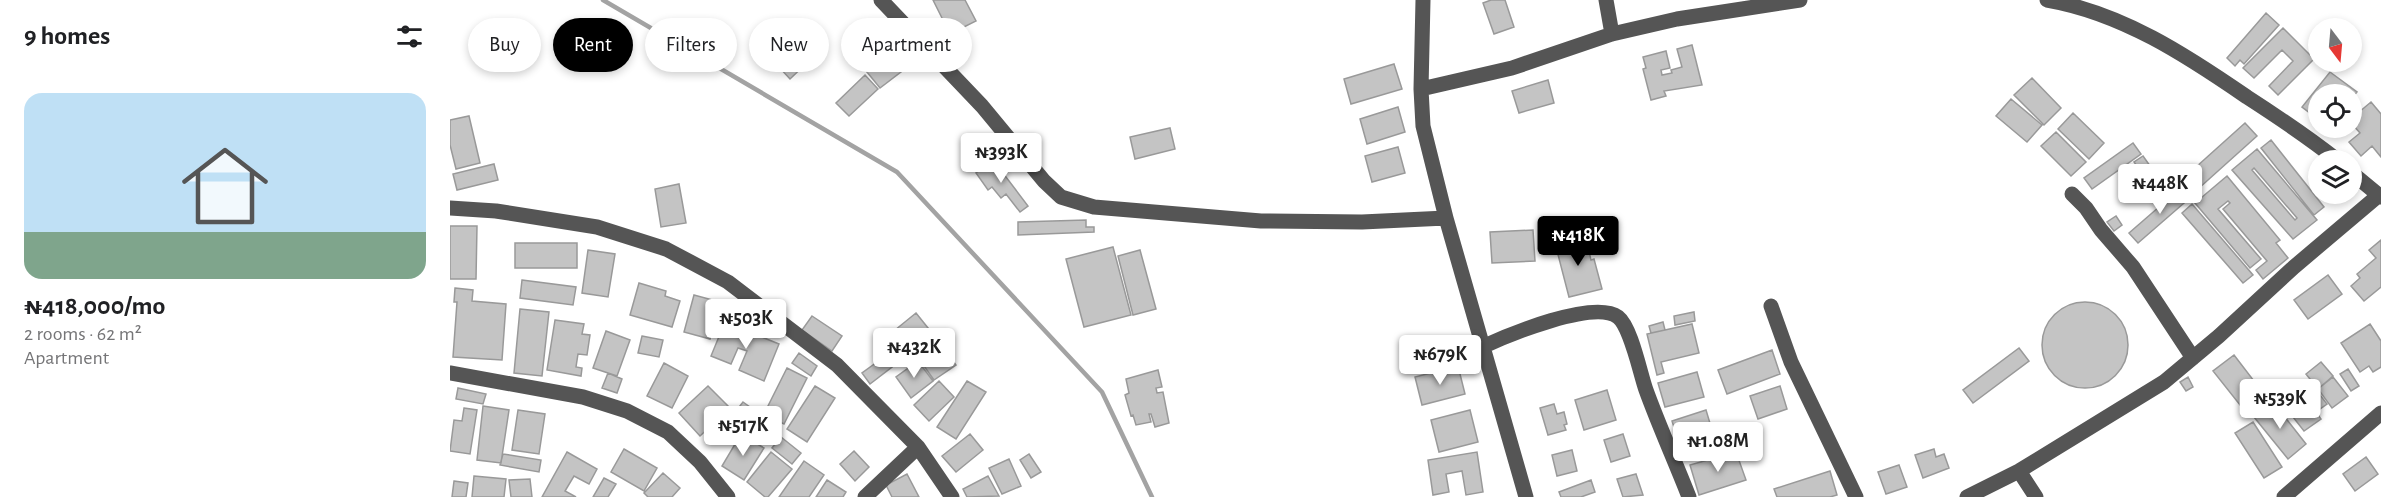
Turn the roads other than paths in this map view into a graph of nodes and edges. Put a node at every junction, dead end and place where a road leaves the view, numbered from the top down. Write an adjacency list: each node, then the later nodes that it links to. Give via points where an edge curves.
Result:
1 (881, 0): 14 (street, via 982,106 1061,197 1094,207 1261,221)
2 (1424, 0): 8 (street)
3 (1606, 0): 7 (street)
4 (1800, 0): 7 (street, via 1677,19)
5 (2048, 0): 6 (street)
6 (2074, 2): 9 (street, via 2182,52)
7 (1612, 34): 8 (street, via 1512,68)
8 (1421, 89): 14 (street, via 1423,126)
9 (2324, 150)
10 (2362, 181): 12 (street)
11 (2072, 195): 17 (street, via 2133,267)
12 (2380, 196): 17 (street)
13 (450, 208): 20 (street, via 597,227 666,249 728,282 837,365)
14 (1446, 218): 16 (street)
15 (1771, 306): 27 (street, via 1791,362)
16 (1482, 347): 25 (street); 26 (street, via 1511,333 1586,312 1604,311 1619,317)
17 (2193, 358): 21 (street, via 2164,382)
18 (450, 373): 22 (street, via 583,397 627,411 668,432 700,462)
19 (2379, 418): 30 (street)
20 (918, 447): 23 (street); 24 (street)
21 (2019, 471): 28 (street); 29 (street)
22 (728, 497)
23 (865, 497)
24 (952, 497)
25 (1526, 497)
26 (1689, 497)
27 (1856, 497)
28 (1967, 497)
29 (2036, 497)
30 (2284, 497)

